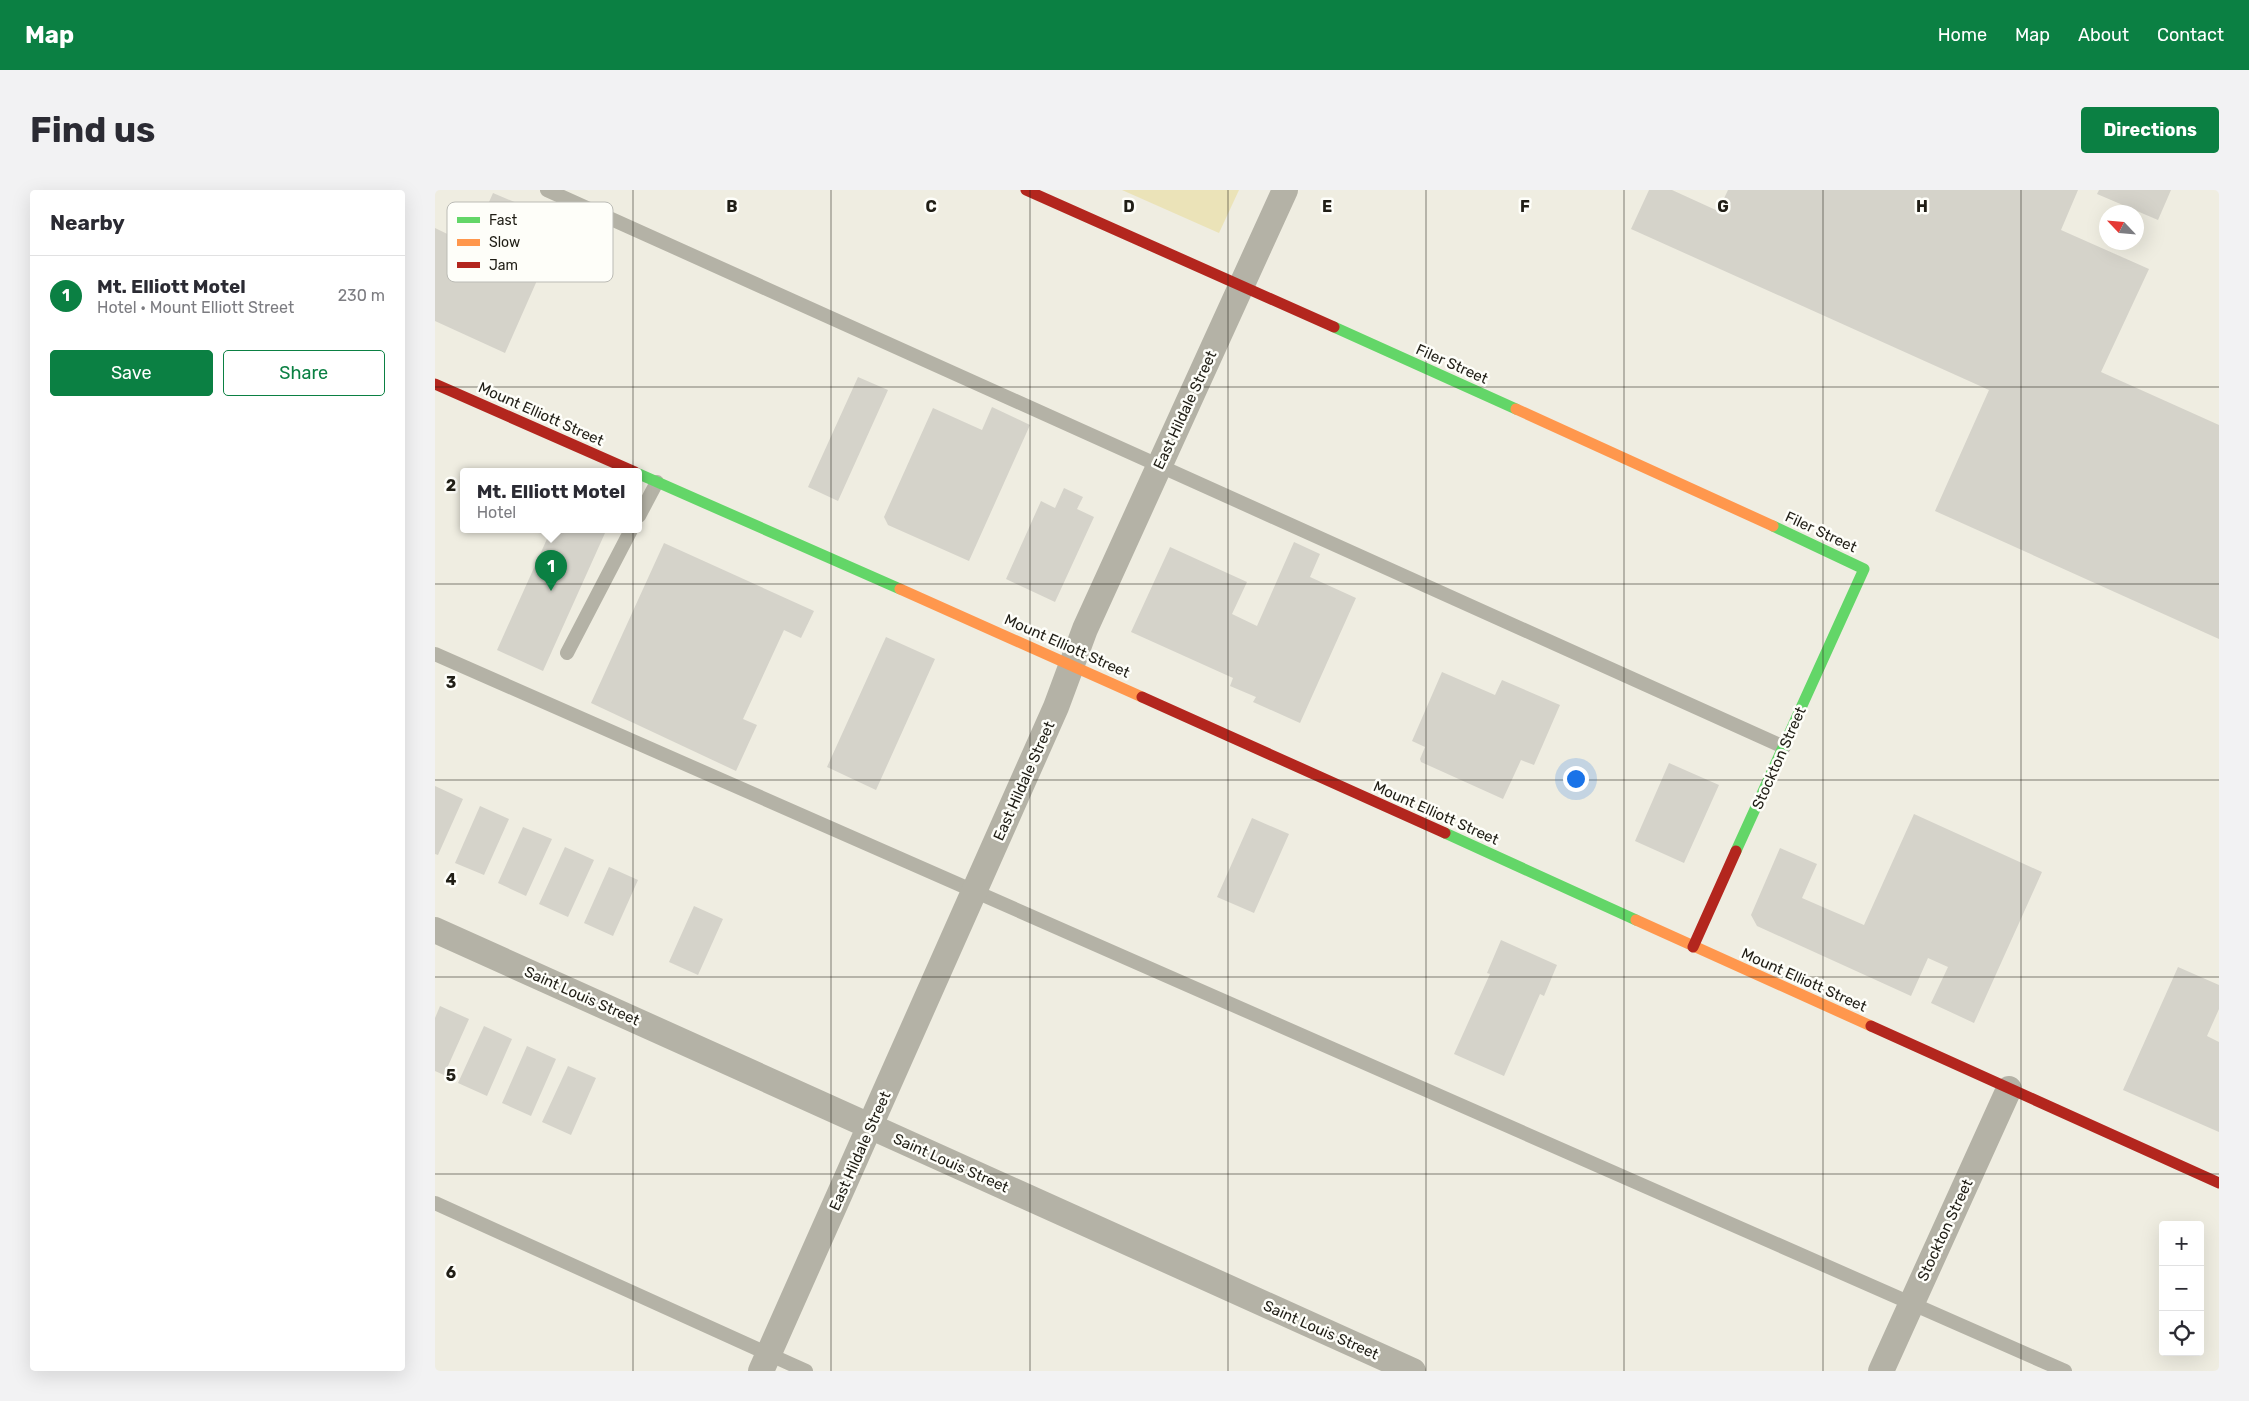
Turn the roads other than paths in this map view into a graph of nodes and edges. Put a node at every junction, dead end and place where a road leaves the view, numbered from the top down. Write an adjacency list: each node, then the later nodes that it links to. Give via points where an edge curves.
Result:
1 (547, 190): 4 (lane)
2 (1026, 190): 6 (street, Filer Street)
3 (1285, 190): 6 (street, East Hildale Street)
4 (574, 202)
5 (613, 220): 8 (lane)
6 (1242, 287): 8 (street, East Hildale Street); 14 (street, Filer Street, via 1694,488)
7 (435, 384): 9 (street, Mount Elliott Street)
8 (1160, 465): 17 (street, East Hildale Street); 18 (lane)
9 (626, 468)
10 (642, 475): 11 (street, Mount Elliott Street)
11 (657, 482): 12 (lane); 17 (street, Mount Elliott Street)
12 (642, 510)
13 (629, 533): 15 (lane)
14 (1864, 569): 18 (street, Stockton Street)
15 (567, 653)
16 (435, 654): 19 (lane)
17 (1072, 664): 19 (street, East Hildale Street); 21 (street, Mount Elliott Street)
18 (1783, 747): 21 (street, Stockton Street)
19 (975, 891): 23 (street, East Hildale Street); 26 (lane)
20 (435, 930): 23 (street, Saint Louis Street)
21 (1693, 947): 22 (street, Mount Elliott Street)
22 (2009, 1089): 24 (street, Mount Elliott Street); 26 (street, Stockton Street)
23 (871, 1127): 27 (street, East Hildale Street); 29 (street, Saint Louis Street)
24 (2219, 1183)
25 (435, 1203): 27 (lane)
26 (1911, 1303): 30 (street, Stockton Street); 31 (lane)
27 (764, 1363): 28 (lane)
28 (806, 1371)
29 (1413, 1371)
30 (1881, 1371)
31 (2065, 1371)

